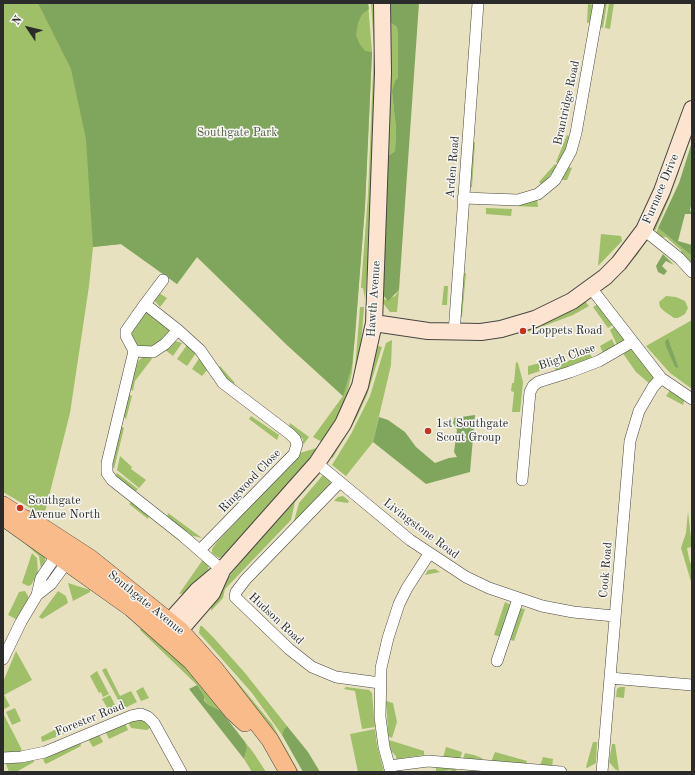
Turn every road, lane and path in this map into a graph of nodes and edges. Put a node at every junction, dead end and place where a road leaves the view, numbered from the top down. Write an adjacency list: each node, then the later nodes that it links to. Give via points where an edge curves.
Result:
1 (382, 3): 11 (street, Hawth Avenue, via 383,73)
2 (478, 3): 5 (street, Arden Road)
3 (599, 3): 5 (street, Brantridge Road, via 576,134 571,151 555,180 538,194 518,200)
4 (692, 109): 6 (street, Furnace Drive, via 662,191)
5 (463, 198): 13 (street, Arden Road)
6 (644, 230): 7 (street); 9 (street, Furnace Drive, via 619,263)
7 (692, 272)
8 (163, 280): 10 (street)
9 (590, 288): 13 (street, Furnace Drive, via 572,301 529,321 501,329); 14 (street)
10 (145, 304): 12 (street, Ringwood Close); 15 (street, via 126,331)
11 (374, 323): 13 (street, Furnace Drive); 18 (street, Hawth Avenue, via 360,386 352,407 340,430)
12 (178, 330): 15 (street, via 153,352); 23 (street, Ringwood Close, via 200,350 223,383 295,438 297,444 294,454)
13 (454, 333)
14 (632, 342): 16 (street); 19 (street, Bligh Close, via 599,361 532,386)
15 (134, 351): 23 (street, via 107,463 107,473 112,480)
16 (661, 378): 17 (street); 28 (street, Cook Road, via 643,402 632,429)
17 (692, 398)
18 (317, 463): 20 (street, Livingstone Road); 26 (street, Hawth Avenue)
19 (522, 480)
20 (340, 482): 25 (street, Livingstone Road); 34 (street, Hudson Road, via 246,579 235,597 289,649 312,667 336,677)
21 (3, 505): 24 (main road, Southgate Avenue, via 36,523)
22 (3, 518): 24 (main road, Southgate Avenue)
23 (200, 550): 26 (street)
24 (62, 552): 29 (main road, Southgate Avenue); 30 (main road, Southgate Avenue, via 90,558); 31 (street, via 51,584 37,595 20,622)
25 (429, 554): 27 (street, Livingstone Road, via 466,577); 34 (street, via 407,588 392,621)
26 (222, 570): 30 (street, Hawth Avenue, via 197,591)
27 (518, 599): 28 (street, Livingstone Road, via 573,612); 32 (street)
28 (614, 616): 33 (street, Cook Road)
29 (153, 627): 30 (street, via 162,631); 36 (main road, Southgate Avenue, via 192,662)
30 (174, 627): 36 (street, via 237,709); 42 (main road, Southgate Avenue, via 215,669 270,740)
31 (3, 659)
32 (497, 661)
33 (610, 678): 35 (street); 44 (street, Cook Road)
34 (380, 683): 38 (street, via 381,722)
35 (692, 685)
36 (244, 722): 41 (main road, Southgate Avenue)
37 (3, 758): 40 (street, Forester Road, via 45,752 130,716 141,714 154,723)
38 (390, 769): 39 (street, via 428,761)
39 (528, 771): 43 (street)
40 (181, 772)
41 (280, 772)
42 (288, 772)
43 (561, 772)
44 (602, 772)

